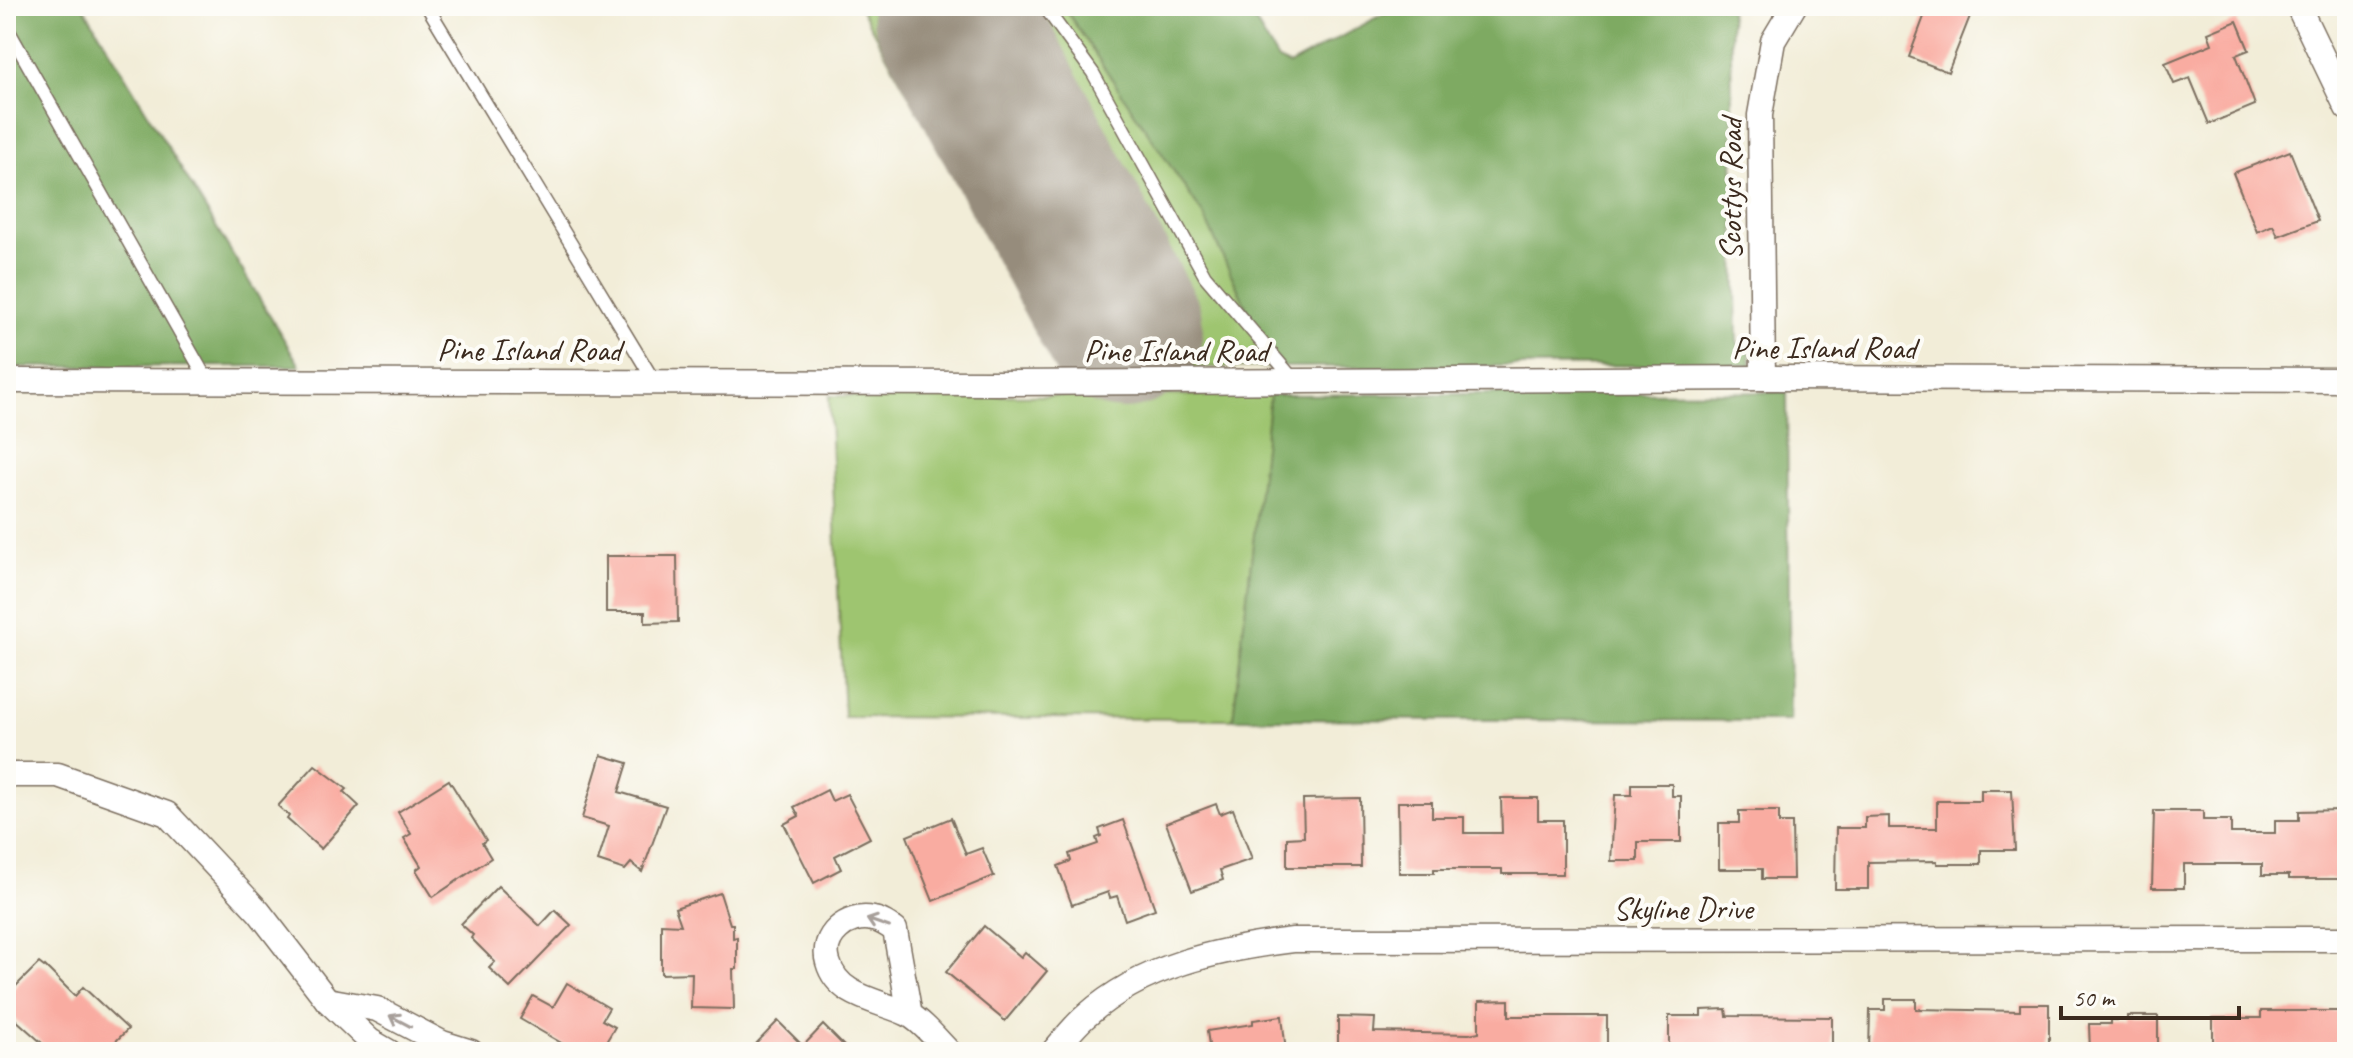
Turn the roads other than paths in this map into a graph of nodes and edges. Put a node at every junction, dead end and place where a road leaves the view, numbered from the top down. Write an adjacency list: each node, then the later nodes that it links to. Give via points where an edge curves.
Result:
1 (427, 6): 11 (lane)
2 (1044, 6): 12 (lane, via 1093,73 1205,276)
3 (1794, 6): 7 (street, Scottys Road, via 1773,41 1760,115)
4 (2298, 6): 6 (street)
5 (6, 26): 8 (lane)
6 (2347, 108)
7 (1763, 378): 9 (street, Pine Island Road); 12 (street, Pine Island Road)
8 (207, 380): 10 (street, Pine Island Road); 11 (street, Pine Island Road)
9 (2347, 380)
10 (6, 381)
11 (654, 381): 12 (street, Pine Island Road)
12 (1295, 381)
13 (6, 775): 15 (street, via 58,775 167,814 259,912)
14 (2347, 939): 20 (street, Skyline Drive, via 1293,940 1206,954 1153,973 1116,992)
15 (327, 1000): 17 (street); 18 (street, one-way to 15, via 377,1009)
16 (910, 1015): 19 (street)
17 (389, 1052)
18 (471, 1052)
19 (949, 1052)
20 (1053, 1052)

